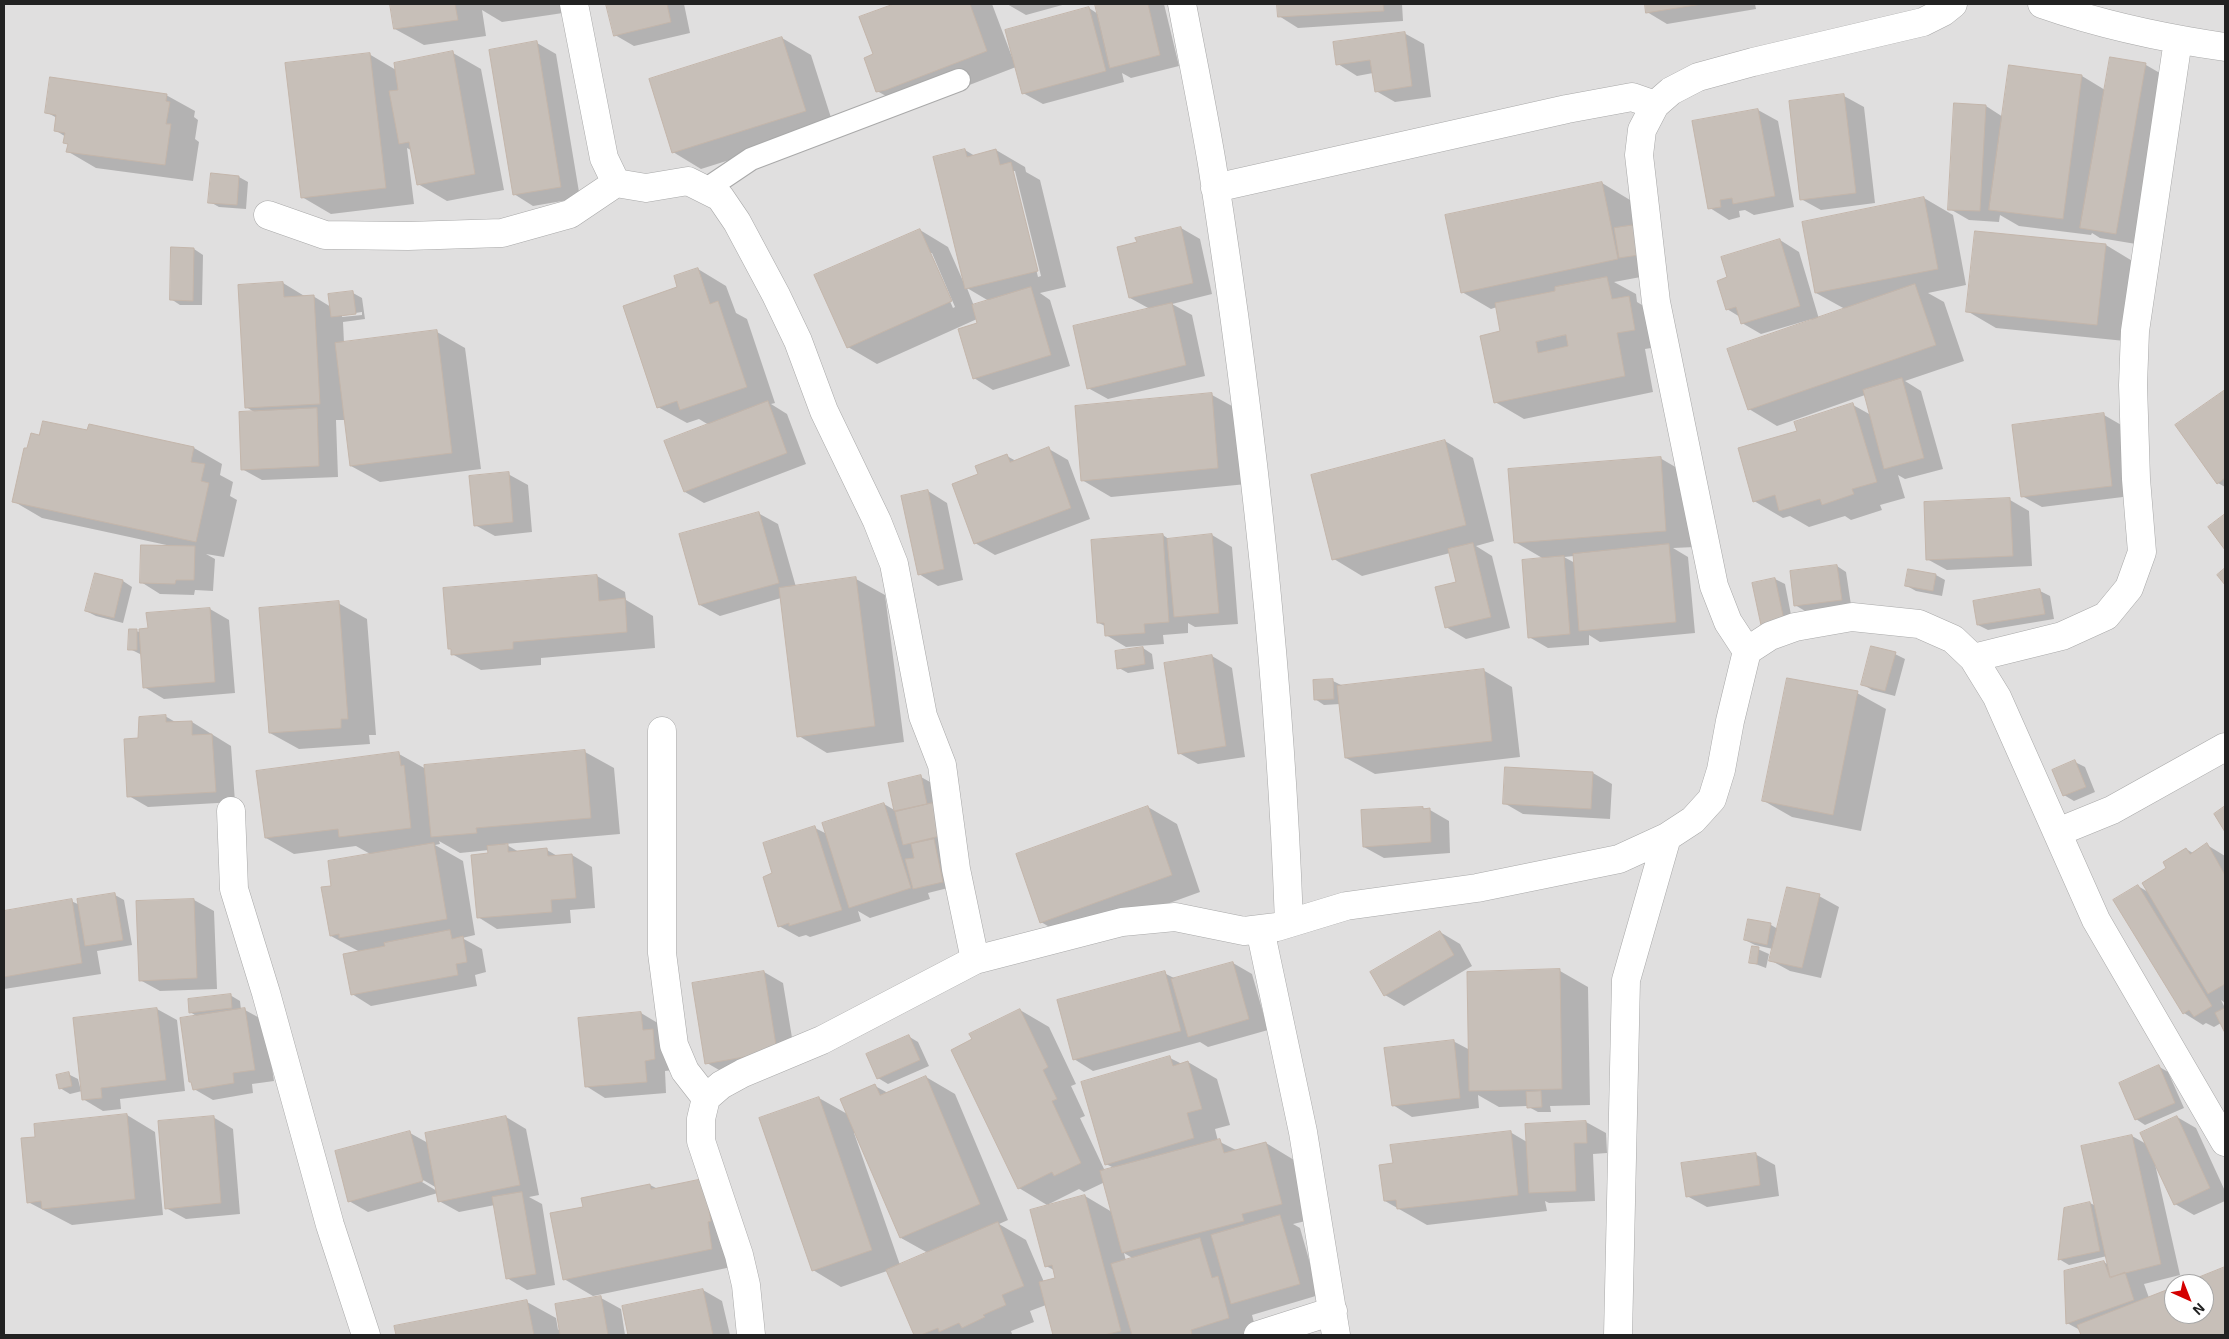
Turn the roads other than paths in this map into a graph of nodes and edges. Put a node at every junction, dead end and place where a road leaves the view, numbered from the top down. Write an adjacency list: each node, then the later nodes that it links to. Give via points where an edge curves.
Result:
1 (574, 4): 9 (street, via 604,158)
2 (1182, 4): 10 (street)
3 (1953, 4): 8 (street, via 1923,22 1698,77 1671,91)
4 (2042, 4): 5 (street, via 2076,16)
5 (2178, 40): 6 (street); 14 (street, via 2135,331 2133,385 2142,552 2129,588 2106,616 2062,636)
6 (2225, 47)
7 (959, 80): 11 (lane, via 751,159)
8 (1655, 105): 10 (street, via 1632,97 1567,108); 13 (street, via 1642,130 1639,155 1656,302 1714,586 1728,622)
9 (616, 182): 11 (street, via 646,188 688,181); 12 (street, via 570,214 502,233 325,235)
10 (1215, 188): 20 (street, via 1252,452 1263,560 1285,812)
11 (705, 190): 22 (street, via 720,197 737,222 776,295 798,341 824,411 894,564 923,716 942,765 956,869)
12 (268, 215)
13 (1747, 651): 14 (street, via 1770,636 1795,627 1852,617 1919,624 1953,639); 19 (street, via 1712,799 1693,820)
14 (1973, 658): 18 (street, via 1997,697)
15 (662, 730): 23 (street, via 662,953 674,1045 686,1070)
16 (2225, 747): 18 (street, via 2112,810)
17 (231, 811): 26 (street, via 234,889 330,1225)
18 (2058, 832): 24 (street, via 2096,920)
19 (1667, 837): 20 (street, via 1619,859 1477,888 1346,906); 29 (street, via 1626,980)
20 (1289, 923): 21 (street)
21 (1260, 929): 22 (street, via 1244,931 1175,917 1122,922); 25 (street, via 1303,1132)
22 (975, 960): 23 (street, via 822,1040 743,1073 720,1085)
23 (706, 1098): 27 (street, via 701,1119 701,1142 746,1285)
24 (2225, 1142)
25 (1334, 1323): 28 (street)
26 (366, 1335)
27 (751, 1335)
28 (1258, 1335)
29 (1618, 1335)

